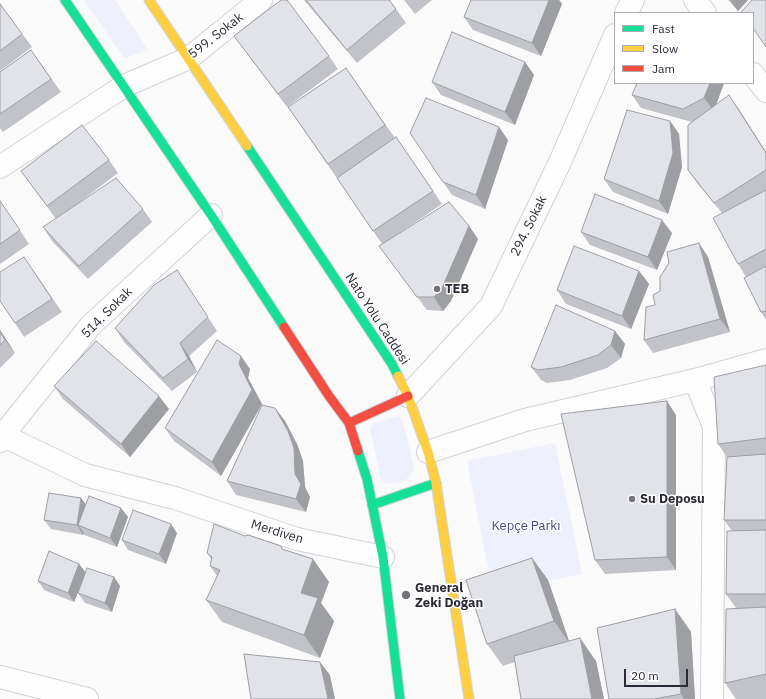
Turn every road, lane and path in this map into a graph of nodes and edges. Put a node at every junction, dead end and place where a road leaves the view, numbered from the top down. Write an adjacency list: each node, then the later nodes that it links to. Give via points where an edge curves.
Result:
1 (65, 0): 11 (main road)
2 (149, 0): 9 (main road, Nato Yolu Caddesi)
3 (261, 0): 9 (street, 599. Sokak)
4 (633, 0): 6 (street)
5 (695, 0): 7 (street)
6 (627, 12)
7 (704, 12)
8 (614, 37): 17 (street, 294. Sokak, via 560,162 491,306)
9 (189, 58): 11 (street, 599. Sokak); 17 (main road, Nato Yolu Caddesi, via 392,364)
10 (754, 75): 12 (street)
11 (124, 86): 13 (street, 599. Sokak); 14 (main road)
12 (766, 91)
13 (0, 167)
14 (211, 216): 18 (main road); 19 (street, 514. Sokak, via 91,325)
15 (766, 360): 16 (street)
16 (695, 380): 20 (street, via 525,420); 28 (street, via 714,426)
17 (408, 396): 18 (main road); 20 (main road, Nato Yolu Caddesi)
18 (348, 423): 22 (main road, via 367,479)
19 (1, 436): 23 (street, Merdiven, via 85,475 174,498 296,539)
20 (428, 452): 21 (main road, Nato Yolu Caddesi)
21 (436, 483): 22 (main road); 27 (main road, Nato Yolu Caddesi)
22 (372, 505): 23 (main road)
23 (382, 557): 26 (main road)
24 (0, 678): 25 (street)
25 (87, 699)
26 (400, 699)
27 (469, 699)
28 (712, 699)

